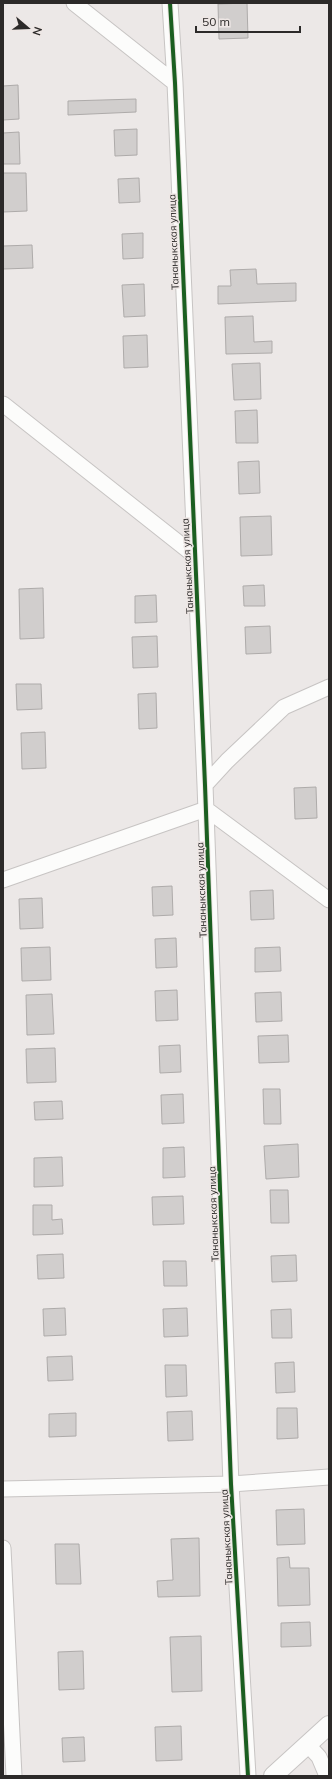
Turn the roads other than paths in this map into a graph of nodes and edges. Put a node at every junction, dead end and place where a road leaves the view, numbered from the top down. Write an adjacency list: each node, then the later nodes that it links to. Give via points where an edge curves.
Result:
1 (74, 3): 3 (street)
2 (170, 3): 3 (street, Тананыкская улица)
3 (175, 83): 5 (street, Тананыкская улица)
4 (3, 404): 5 (street)
5 (194, 555): 7 (street, Тананыкская улица)
6 (329, 687): 7 (street, via 284,707)
7 (205, 785): 8 (street, Тананыкская улица)
8 (206, 809): 9 (street); 10 (street); 12 (street, Тананыкская улица)
9 (3, 880)
10 (329, 900)
11 (329, 1477): 12 (street)
12 (231, 1484): 13 (street); 18 (street, Тананыкская улица)
13 (3, 1489)
14 (3, 1548): 17 (street)
15 (329, 1725): 16 (main road)
16 (308, 1745): 19 (main road); 20 (street, via 318,1757)
17 (14, 1776)
18 (248, 1776)
19 (272, 1776)
20 (327, 1776)

